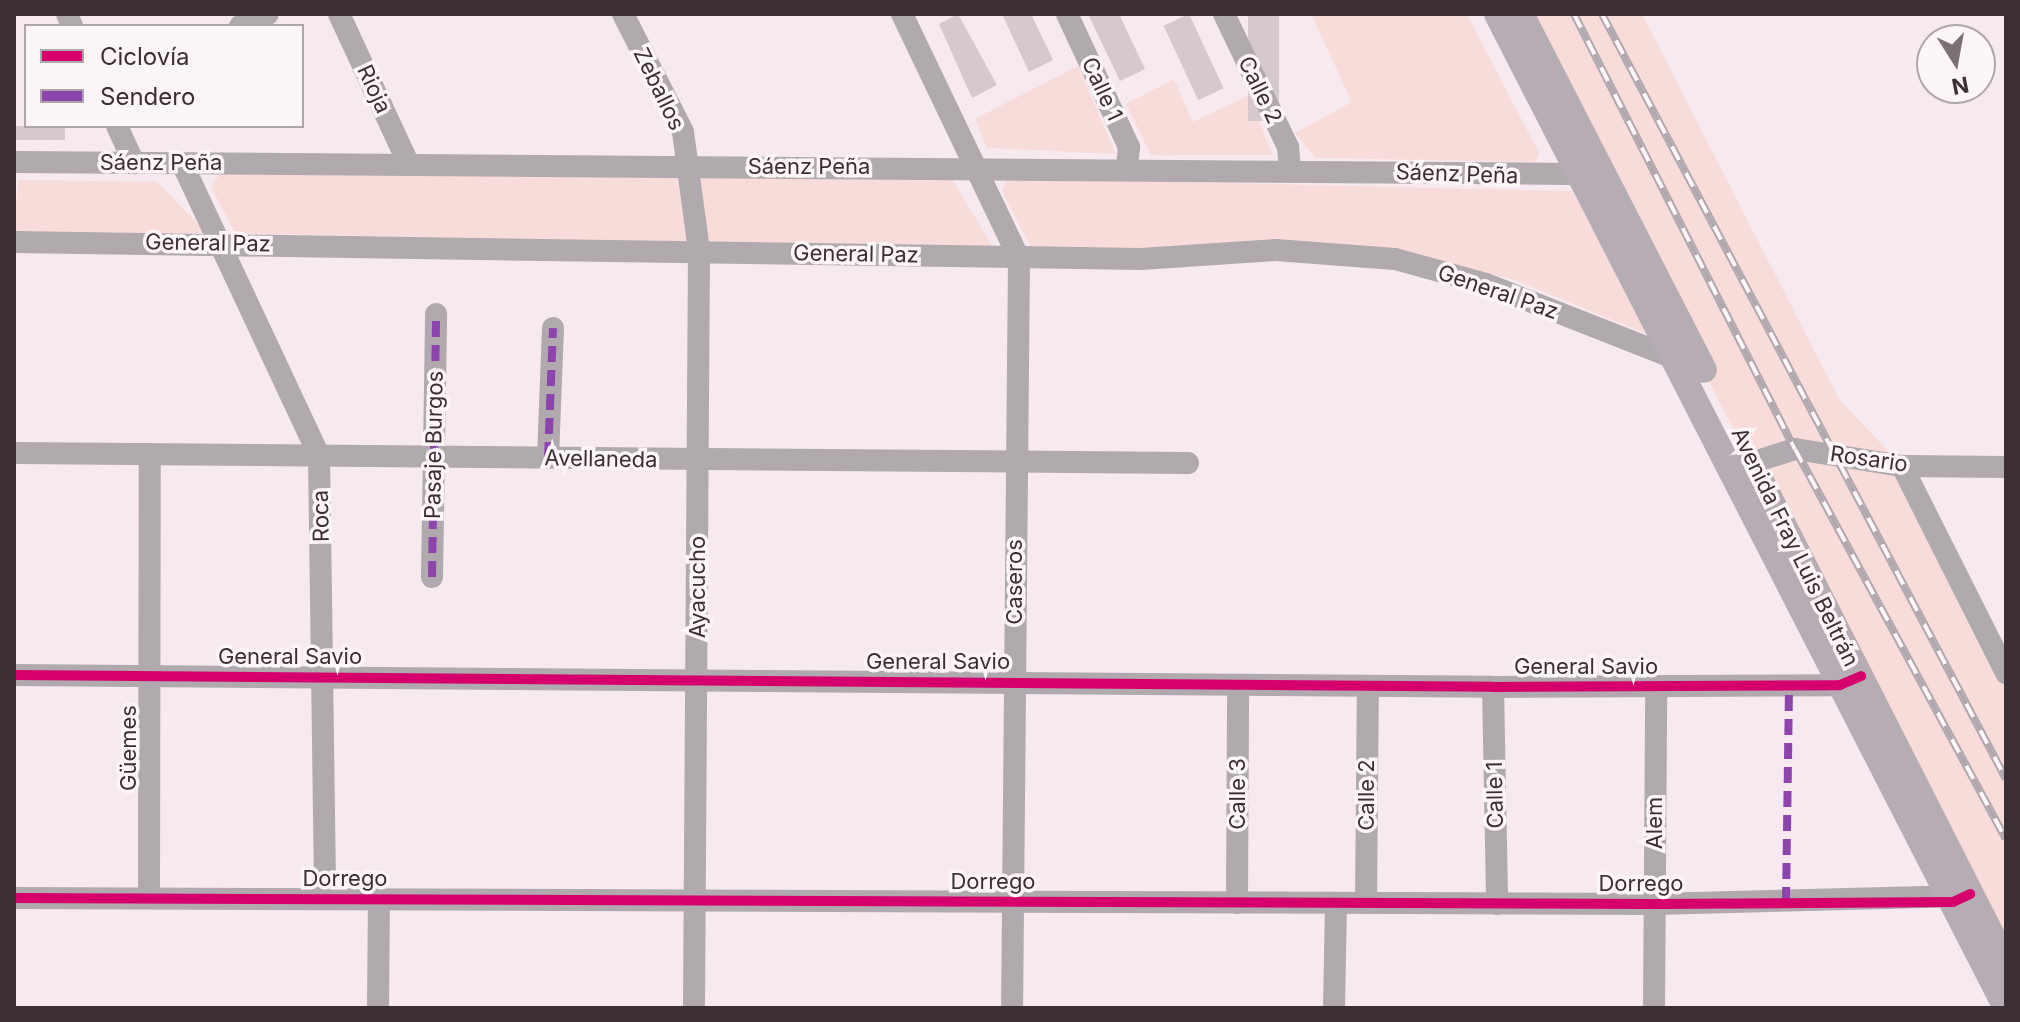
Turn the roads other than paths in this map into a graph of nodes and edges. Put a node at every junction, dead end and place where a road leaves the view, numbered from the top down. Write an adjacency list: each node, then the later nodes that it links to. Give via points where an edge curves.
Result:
1 (268, 14): 9 (street)
2 (339, 14): 14 (street, Rioja)
3 (623, 14): 16 (street, Zeballos, via 683,132)
4 (902, 14): 17 (street, Caseros)
5 (1067, 14): 15 (street, Calle 1, via 1129,147)
6 (1224, 14): 18 (street, Calle 2, via 1288,147)
7 (1497, 14): 19 (main road, Avenida Fray Luis Beltrán)
8 (1521, 14): 19 (main road, Avenida Fray Luis Beltrán)
9 (245, 24)
10 (118, 128): 12 (street)
11 (16, 163): 12 (street, Sáenz Peña)
12 (134, 163): 13 (street, Sáenz Peña)
13 (182, 163): 14 (street, Sáenz Peña); 21 (street, Roca)
14 (409, 165): 16 (street, Sáenz Peña)
15 (1127, 166): 17 (street, Sáenz Peña); 18 (street, Sáenz Peña)
16 (686, 167): 17 (street, Sáenz Peña); 22 (street, Ayacucho)
17 (974, 167): 23 (street, Caseros)
18 (1290, 168): 19 (street, Sáenz Peña)
19 (1591, 175): 26 (main road, Avenida Fray Luis Beltrán); 35 (main road, Avenida Fray Luis Beltrán)
20 (14, 242): 21 (street, General Paz)
21 (219, 243): 22 (street, General Paz); 29 (street, Roca)
22 (699, 251): 23 (street, General Paz); 32 (street, Ayacucho)
23 (1019, 258): 26 (street, General Paz, via 1276,250 1395,259 1486,284); 34 (street, Caseros)
24 (436, 314): 30 (street, Pasaje Burgos)
25 (553, 328): 31 (street)
26 (1679, 360): 35 (main road, Avenida Fray Luis Beltrán)
27 (14, 453): 28 (street, Avellaneda)
28 (150, 454): 29 (street, Avellaneda); 41 (street, Güemes)
29 (319, 455): 30 (street, Avellaneda); 42 (street, Roca)
30 (434, 457): 31 (street, Avellaneda); 38 (street, Pasaje Burgos)
31 (548, 458): 32 (street, Avellaneda)
32 (699, 460): 34 (street, Avellaneda); 43 (street, Ayacucho)
33 (1188, 463): 34 (street, Avellaneda)
34 (1016, 464): 45 (street, Caseros)
35 (1743, 464): 36 (street, Rosario, via 1795,449); 44 (main road, Avenida Fray Luis Beltrán)
36 (1902, 466): 37 (street, Rosario); 39 (street)
37 (2006, 467)
38 (432, 577)
39 (2006, 673)
40 (14, 675): 41 (street, General Savio)
41 (150, 676): 42 (street, General Savio); 51 (street, Güemes)
42 (325, 677): 43 (street, General Savio); 53 (street, Roca)
43 (697, 680): 45 (street, General Savio); 55 (street, Ayacucho)
44 (1850, 681): 48 (street, General Savio); 52 (main road, Avenida Fray Luis Beltrán)
45 (1015, 683): 46 (street, General Savio); 56 (street, Caseros)
46 (1238, 685): 47 (street, General Savio); 57 (street, Calle 3)
47 (1368, 686): 49 (street, General Savio); 59 (street, Calle 2)
48 (1656, 686): 49 (street, General Savio); 61 (street, Alem)
49 (1493, 687): 60 (street, Calle 1)
50 (14, 898): 51 (street, Dorrego)
51 (149, 898): 53 (street, Dorrego)
52 (1961, 898): 61 (street, Dorrego); 62 (main road, Avenida Fray Luis Beltrán); 68 (main road, Avenida Fray Luis Beltrán)
53 (325, 899): 54 (street, Dorrego)
54 (379, 899): 55 (street, Dorrego); 63 (street)
55 (696, 900): 56 (street, Dorrego); 64 (street, Ayacucho)
56 (1014, 902): 57 (street, Dorrego); 65 (street, Caseros)
57 (1237, 903): 58 (street, Dorrego)
58 (1336, 903): 59 (street, Dorrego); 66 (street)
59 (1366, 903): 60 (street, Dorrego)
60 (1497, 904): 61 (street, Dorrego)
61 (1655, 904): 67 (street, Alem)
62 (2006, 963)
63 (378, 1008)
64 (694, 1008)
65 (1012, 1008)
66 (1334, 1008)
67 (1654, 1008)
68 (2006, 1008)

